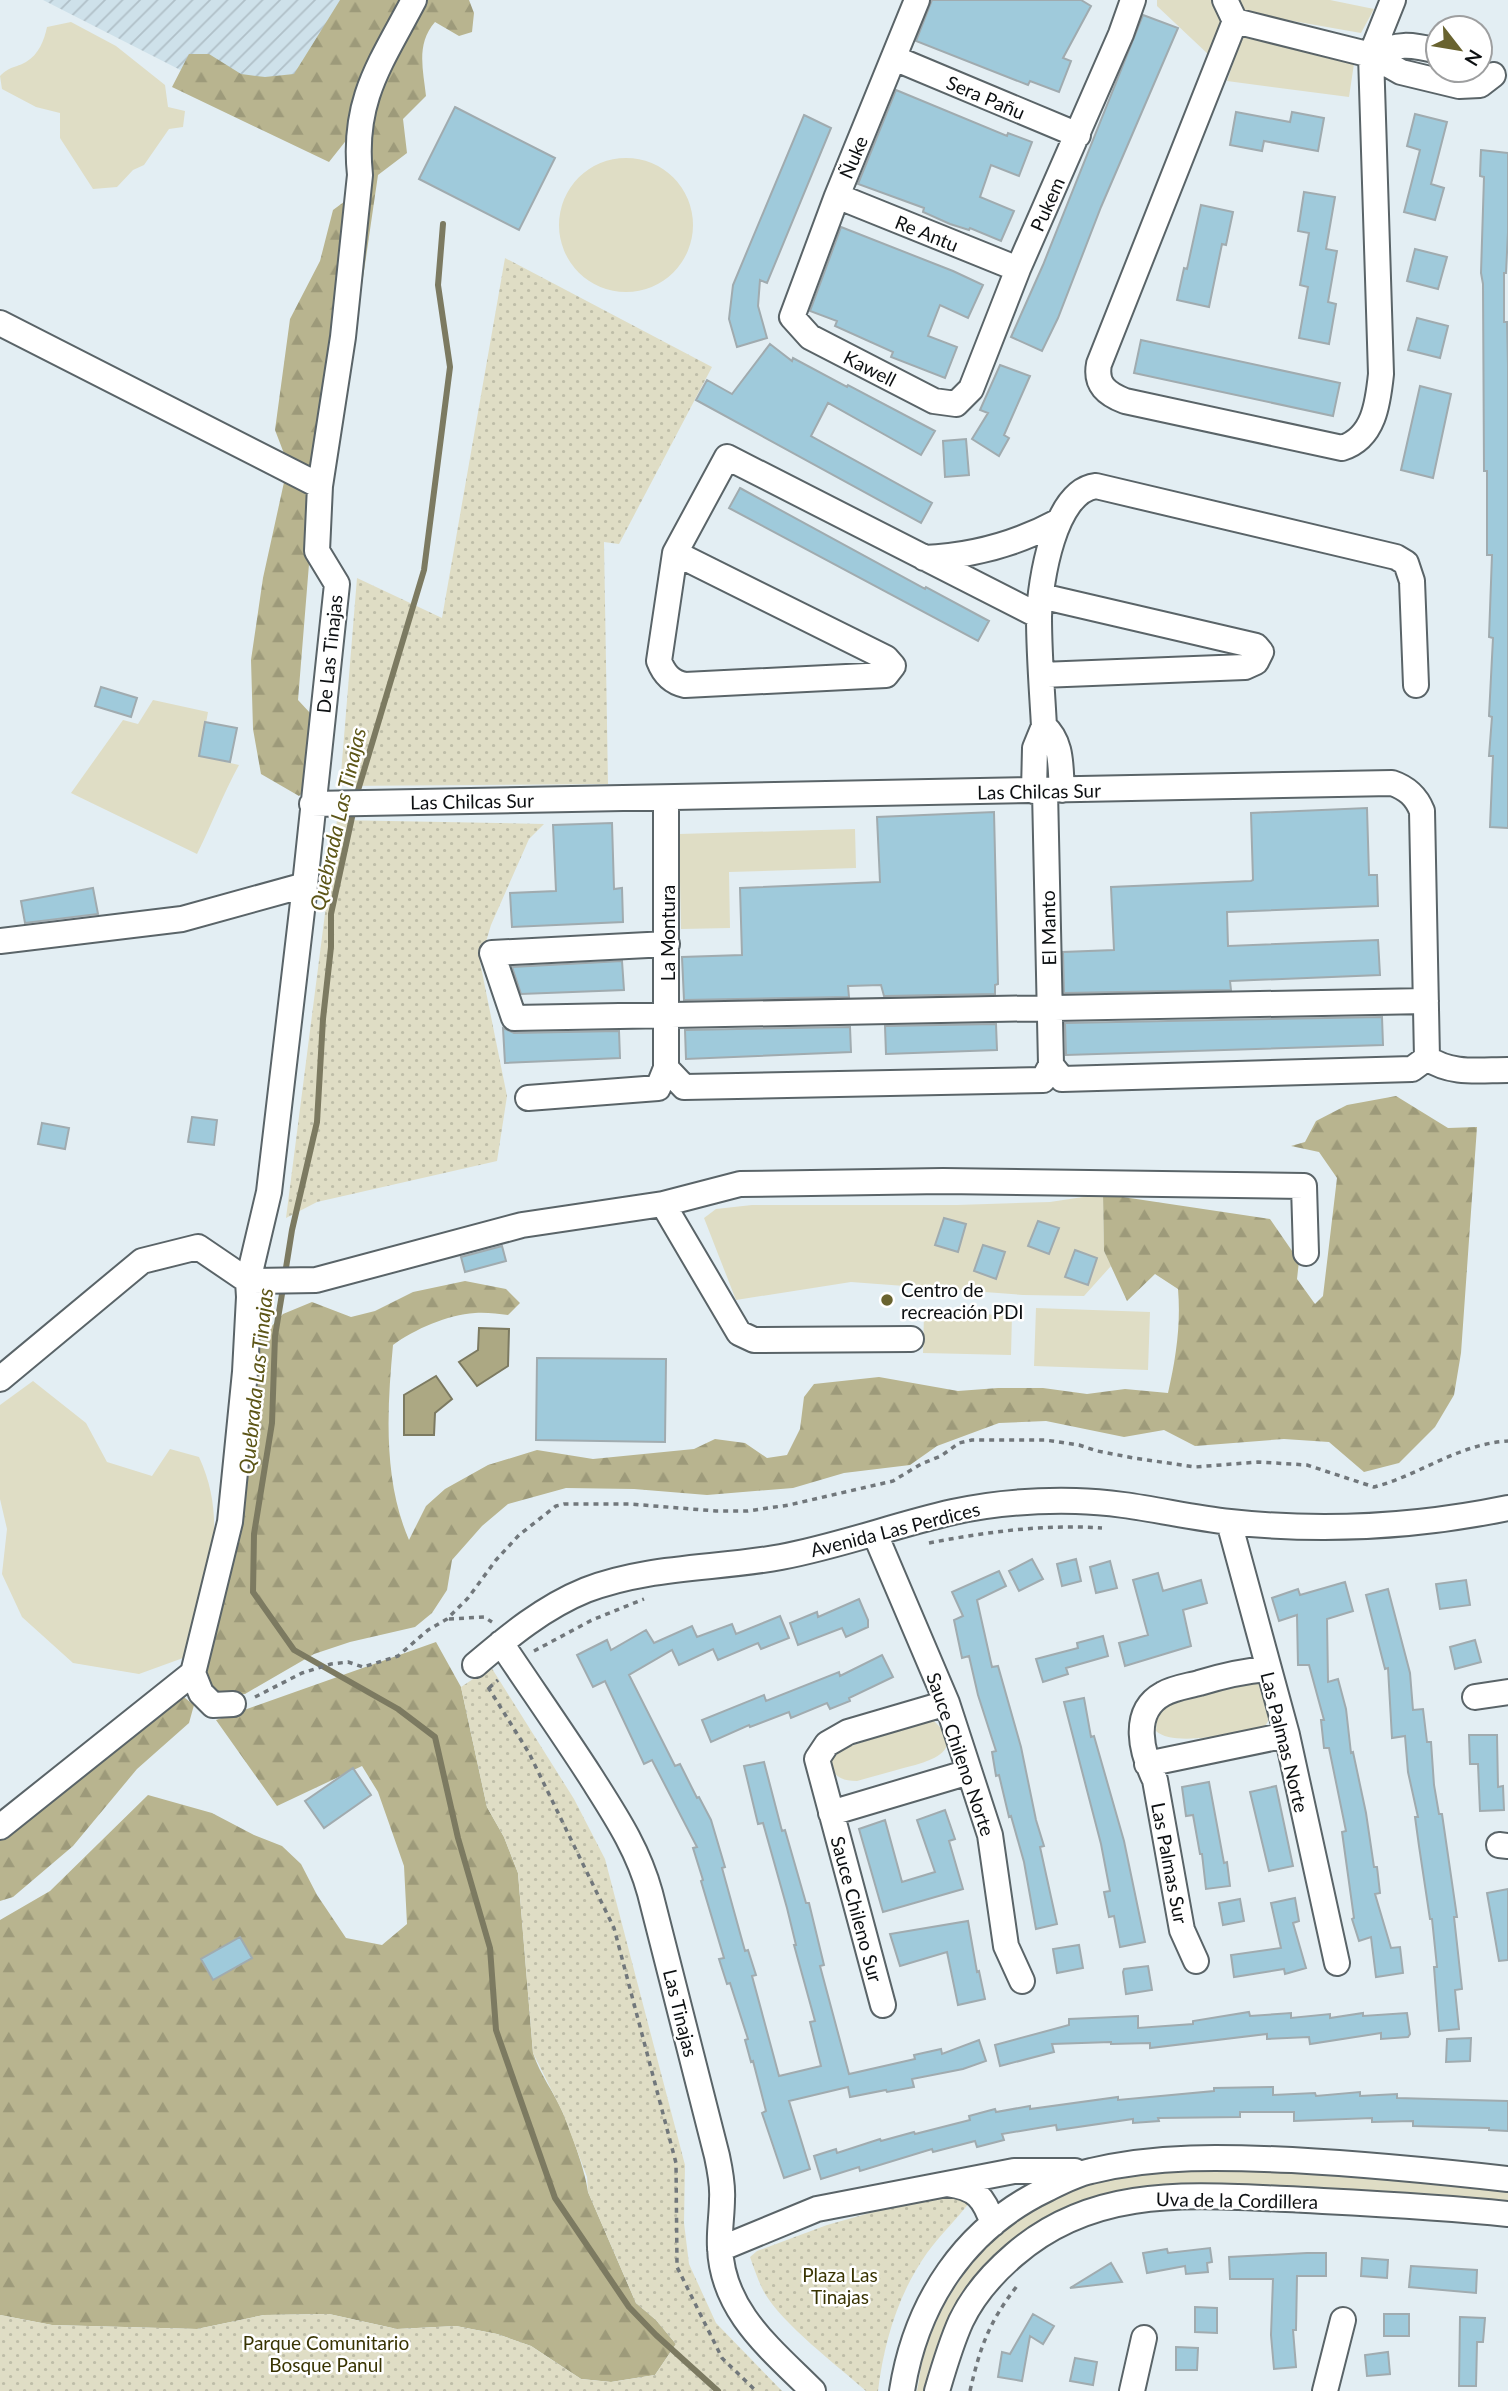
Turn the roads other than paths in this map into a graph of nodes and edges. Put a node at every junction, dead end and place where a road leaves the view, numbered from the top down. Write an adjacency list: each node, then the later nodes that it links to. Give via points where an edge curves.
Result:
1 (414, 0): 18 (street, De Las Tinajas, via 364,101 343,337)
2 (917, 0): 8 (street, Ñuke)
3 (1392, 0): 7 (street)
4 (1128, 2): 12 (street, Pukem)
5 (1230, 10): 7 (street); 7 (street, via 1099,364 1104,390 1125,401 1336,448 1364,436 1373,419 1381,374)
6 (1424, 48): 7 (street, via 1405,44)
7 (1371, 55): 9 (street, via 1401,72)
8 (894, 58): 12 (street, Sera Pañu); 13 (street, Ñuke)
9 (1424, 77)
10 (1452, 84): 11 (street)
11 (1481, 84)
12 (1078, 135): 14 (street, Pukem)
13 (837, 196): 14 (street, Re Antu); 15 (street, Ñuke)
14 (1018, 270): 17 (street, Pukem, via 971,388)
15 (792, 317): 17 (street, Kawell, via 810,337 934,401)
16 (0, 323): 18 (street)
17 (956, 404)
18 (320, 486): 27 (street, De Las Tinajas, via 317,551 337,584)
19 (1057, 522): 21 (street, via 998,548); 22 (street); 24 (street, via 1079,491 1096,486 1396,557 1406,563 1412,581)
20 (675, 553): 20 (street, via 886,658 893,666 886,675 685,685 671,680 659,661); 21 (street, via 727,457)
21 (923, 558): 22 (street)
22 (1040, 606): 23 (street); 23 (street, via 1256,646 1261,652 1256,662 1245,667)
23 (1041, 675): 25 (street, El Manto, via 1045,726 1058,745)
24 (1416, 685)
25 (1047, 791): 26 (street, Las Chilcas Sur); 31 (street, Las Chilcas Sur, via 1383,782 1406,789 1422,811); 32 (street, El Manto)
26 (666, 798): 27 (street, Las Chilcas Sur); 30 (street, La Montura)
27 (312, 804): 28 (street, De Las Tinajas)
28 (305, 885): 29 (street, via 182,919); 41 (street, De Las Tinajas, via 269,1192)
29 (0, 941)
30 (667, 944): 33 (street, La Montura); 33 (street, via 492,953 514,1018)
31 (1426, 1001): 32 (street); 34 (street, Las Chilcas Sur)
32 (1050, 1008): 33 (street); 35 (street, El Manto)
33 (667, 1016): 36 (street, La Montura)
34 (1427, 1058): 35 (street, via 1412,1069 1062,1079); 37 (street, via 1455,1071)
35 (1051, 1065): 36 (street, via 1043,1080 684,1087)
36 (666, 1068): 38 (street, via 658,1088)
37 (1508, 1070)
38 (528, 1098)
39 (663, 1203): 40 (street, via 740,1184 943,1181 1304,1186); 41 (street, via 522,1224 343,1275); 42 (street, via 739,1333 754,1340)
40 (1306, 1254)
41 (248, 1281): 43 (street, via 198,1248 142,1261); 50 (street, De Las Tinajas, via 230,1522)
42 (911, 1339)
43 (0, 1379)
44 (1508, 1508): 45 (street, Avenida Las Perdices, via 1366,1526)
45 (1229, 1522): 46 (street, Avenida Las Perdices, via 1111,1503 1046,1501 983,1506); 49 (street, Las Palmas Norte)
46 (875, 1534): 47 (street, Avenida Las Perdices, via 781,1557 655,1572 605,1583 558,1604); 53 (street, Sauce Chileno Norte)
47 (501, 1643): 48 (street, Avenida Las Perdices); 69 (street, Las Tinajas, via 620,1823 645,1874 717,2156 722,2196)
48 (475, 1665)
49 (1267, 1669): 55 (street, Las Palmas Norte); 56 (street, Las Palmas Sur, via 1239,1671 1162,1694 1145,1710 1141,1730)
50 (193, 1673): 54 (street, via 201,1693 213,1705); 59 (street)
51 (1508, 1692): 52 (street)
52 (1475, 1697)
53 (947, 1703): 57 (street, Sauce Chileno Norte); 58 (street, Sauce Chileno Sur, via 848,1732 827,1744 817,1759)
54 (233, 1704)
55 (1287, 1735): 56 (street); 61 (street, Las Palmas Norte)
56 (1147, 1764): 60 (street, Las Palmas Sur, via 1155,1780 1182,1930)
57 (969, 1773): 58 (street); 62 (street, Sauce Chileno Norte, via 990,1835 1006,1946)
58 (831, 1813): 63 (street, Sauce Chileno Sur)
59 (0, 1827)
60 (1196, 1961)
61 (1337, 1963)
62 (1022, 1981)
63 (883, 2005)
64 (1089, 2171): 65 (street, Uva de la Cordillera, via 1156,2160 1219,2157 1381,2165); 66 (street, Uva de la Cordillera, via 1014,2171); 68 (street, Uva de la Cordillera, via 1036,2194)
65 (1508, 2179)
66 (944, 2184): 68 (street, Uva de la Cordillera, via 977,2194); 69 (street, Uva de la Cordillera, via 817,2209)
67 (1508, 2214): 74 (street, Uva de la Cordillera, via 1199,2196 1138,2199 1089,2210 1044,2232 987,2281 962,2319)
68 (993, 2224): 73 (street, Uva de la Cordillera, via 958,2259 930,2300 908,2358)
69 (720, 2249): 72 (street, Las Tinajas, via 725,2283 739,2312)
70 (1343, 2320): 76 (street)
71 (1144, 2338): 75 (street)
72 (813, 2391)
73 (902, 2391)
74 (937, 2391)
75 (1132, 2391)
76 (1325, 2391)

